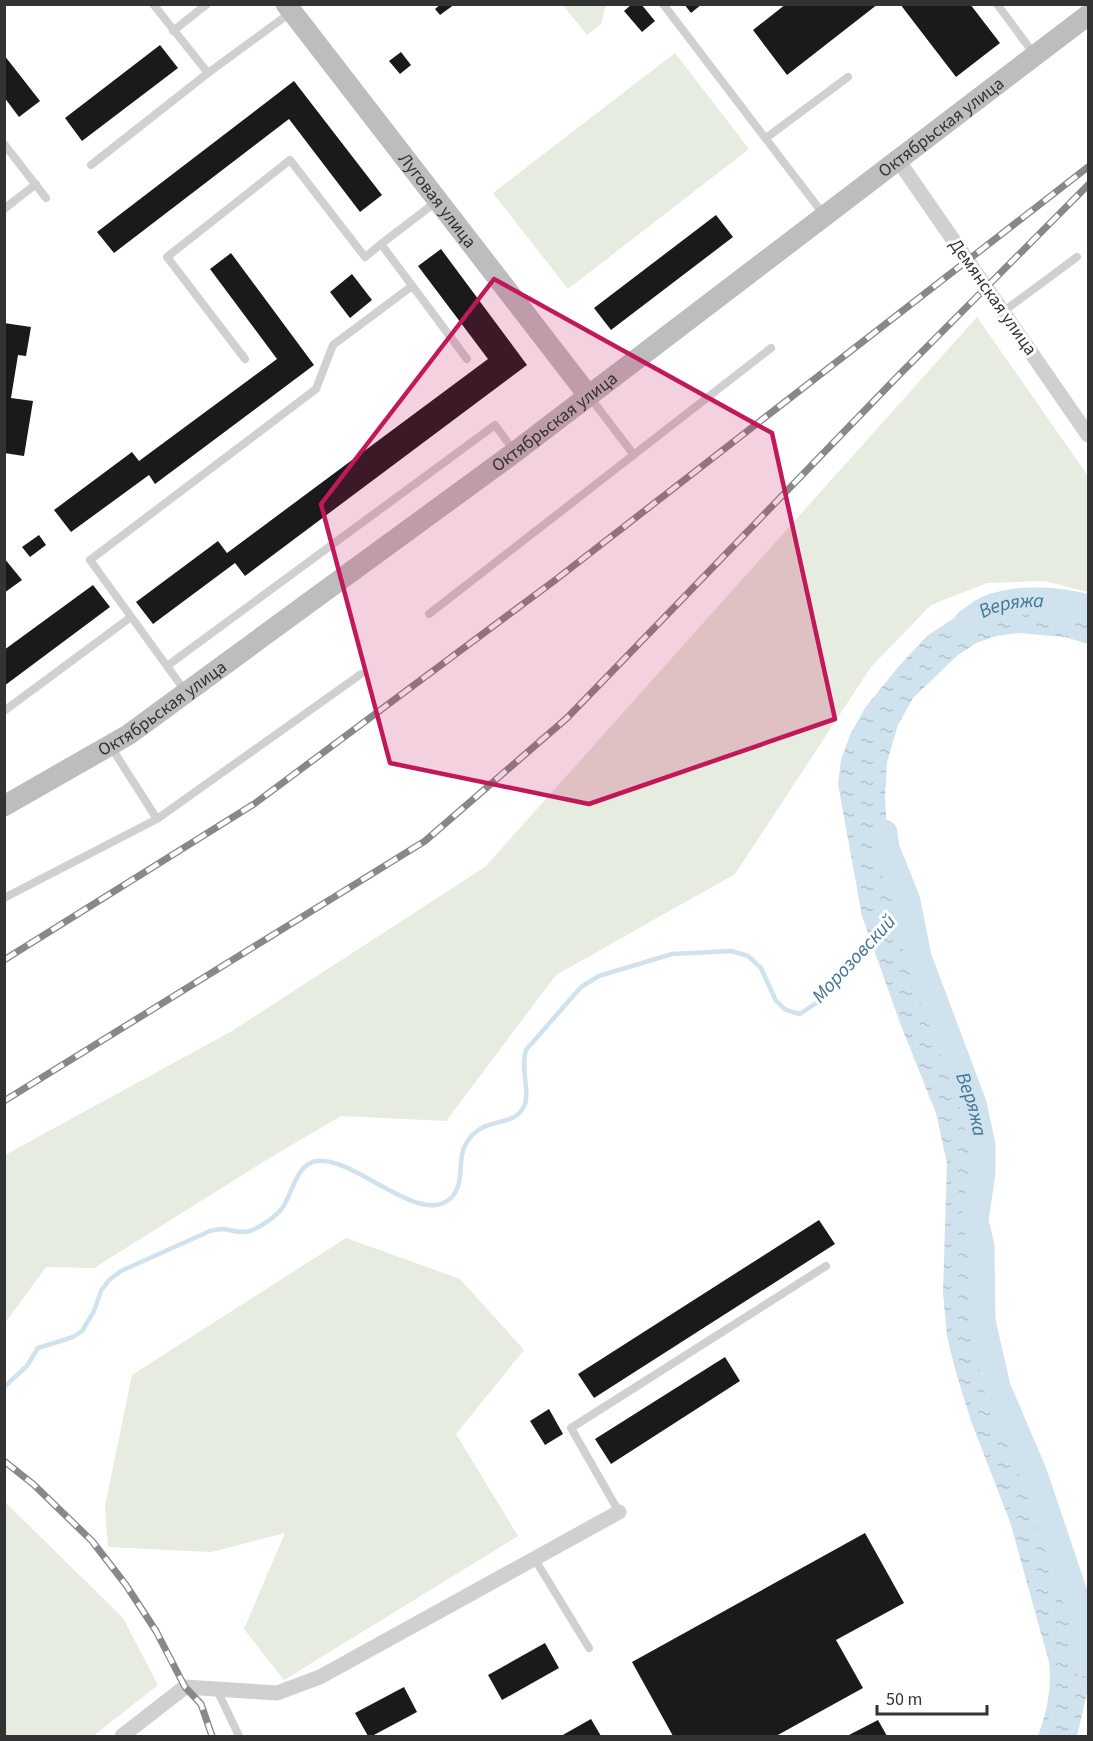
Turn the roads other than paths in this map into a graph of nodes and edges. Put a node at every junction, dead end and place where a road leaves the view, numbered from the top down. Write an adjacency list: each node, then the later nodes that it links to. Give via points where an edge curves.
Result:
1 (153, 4): 7 (lane)
2 (207, 4): 7 (lane)
3 (663, 4): 11 (lane)
4 (998, 4): 8 (lane)
5 (288, 8): 9 (lane); 17 (main road, Луговая улица)
6 (1089, 15): 8 (main road, Октябрьская улица)
7 (173, 30): 9 (lane)
8 (1035, 55): 13 (main road, Октябрьская улица)
9 (208, 73): 14 (lane)
10 (848, 77): 11 (lane)
11 (766, 138): 19 (lane)
12 (4, 144): 15 (lane)
13 (898, 160): 19 (main road, Октябрьская улица); 23 (street, Демянская улица)
14 (91, 165)
15 (36, 184): 16 (lane); 18 (lane)
16 (46, 198)
17 (437, 201): 20 (lane); 27 (main road, Луговая улица)
18 (4, 208)
19 (825, 216): 27 (main road, Октябрьская улица)
20 (381, 244): 22 (lane); 26 (lane, via 365,257 290,160 167,257)
21 (1077, 257): 23 (lane)
22 (412, 285): 25 (lane); 32 (lane, via 333,345 316,389 90,561)
23 (1004, 311): 28 (street, Демянская улица)
24 (771, 348): 30 (lane)
25 (466, 358)
26 (245, 359)
27 (588, 395): 29 (main road, Октябрьская улица); 30 (lane)
28 (1089, 435)
29 (515, 452): 33 (lane, via 495,425); 35 (main road, Октябрьская улица)
30 (634, 455): 31 (lane)
31 (429, 614)
32 (131, 617): 33 (lane); 36 (lane)
33 (167, 666): 35 (lane)
34 (361, 674): 39 (lane)
35 (186, 692): 37 (main road, Октябрьская улица)
36 (4, 711)
37 (110, 746): 38 (main road, Октябрьская улица); 39 (lane)
38 (4, 806)
39 (156, 819): 40 (lane)
40 (4, 898)
41 (826, 1266): 42 (lane, via 571,1428)
42 (619, 1512): 43 (street)
43 (534, 1558): 44 (lane); 45 (street, via 320,1677 277,1693)
44 (589, 1648)
45 (217, 1690): 46 (street, via 185,1687); 47 (lane)
46 (122, 1737)
47 (239, 1737)

